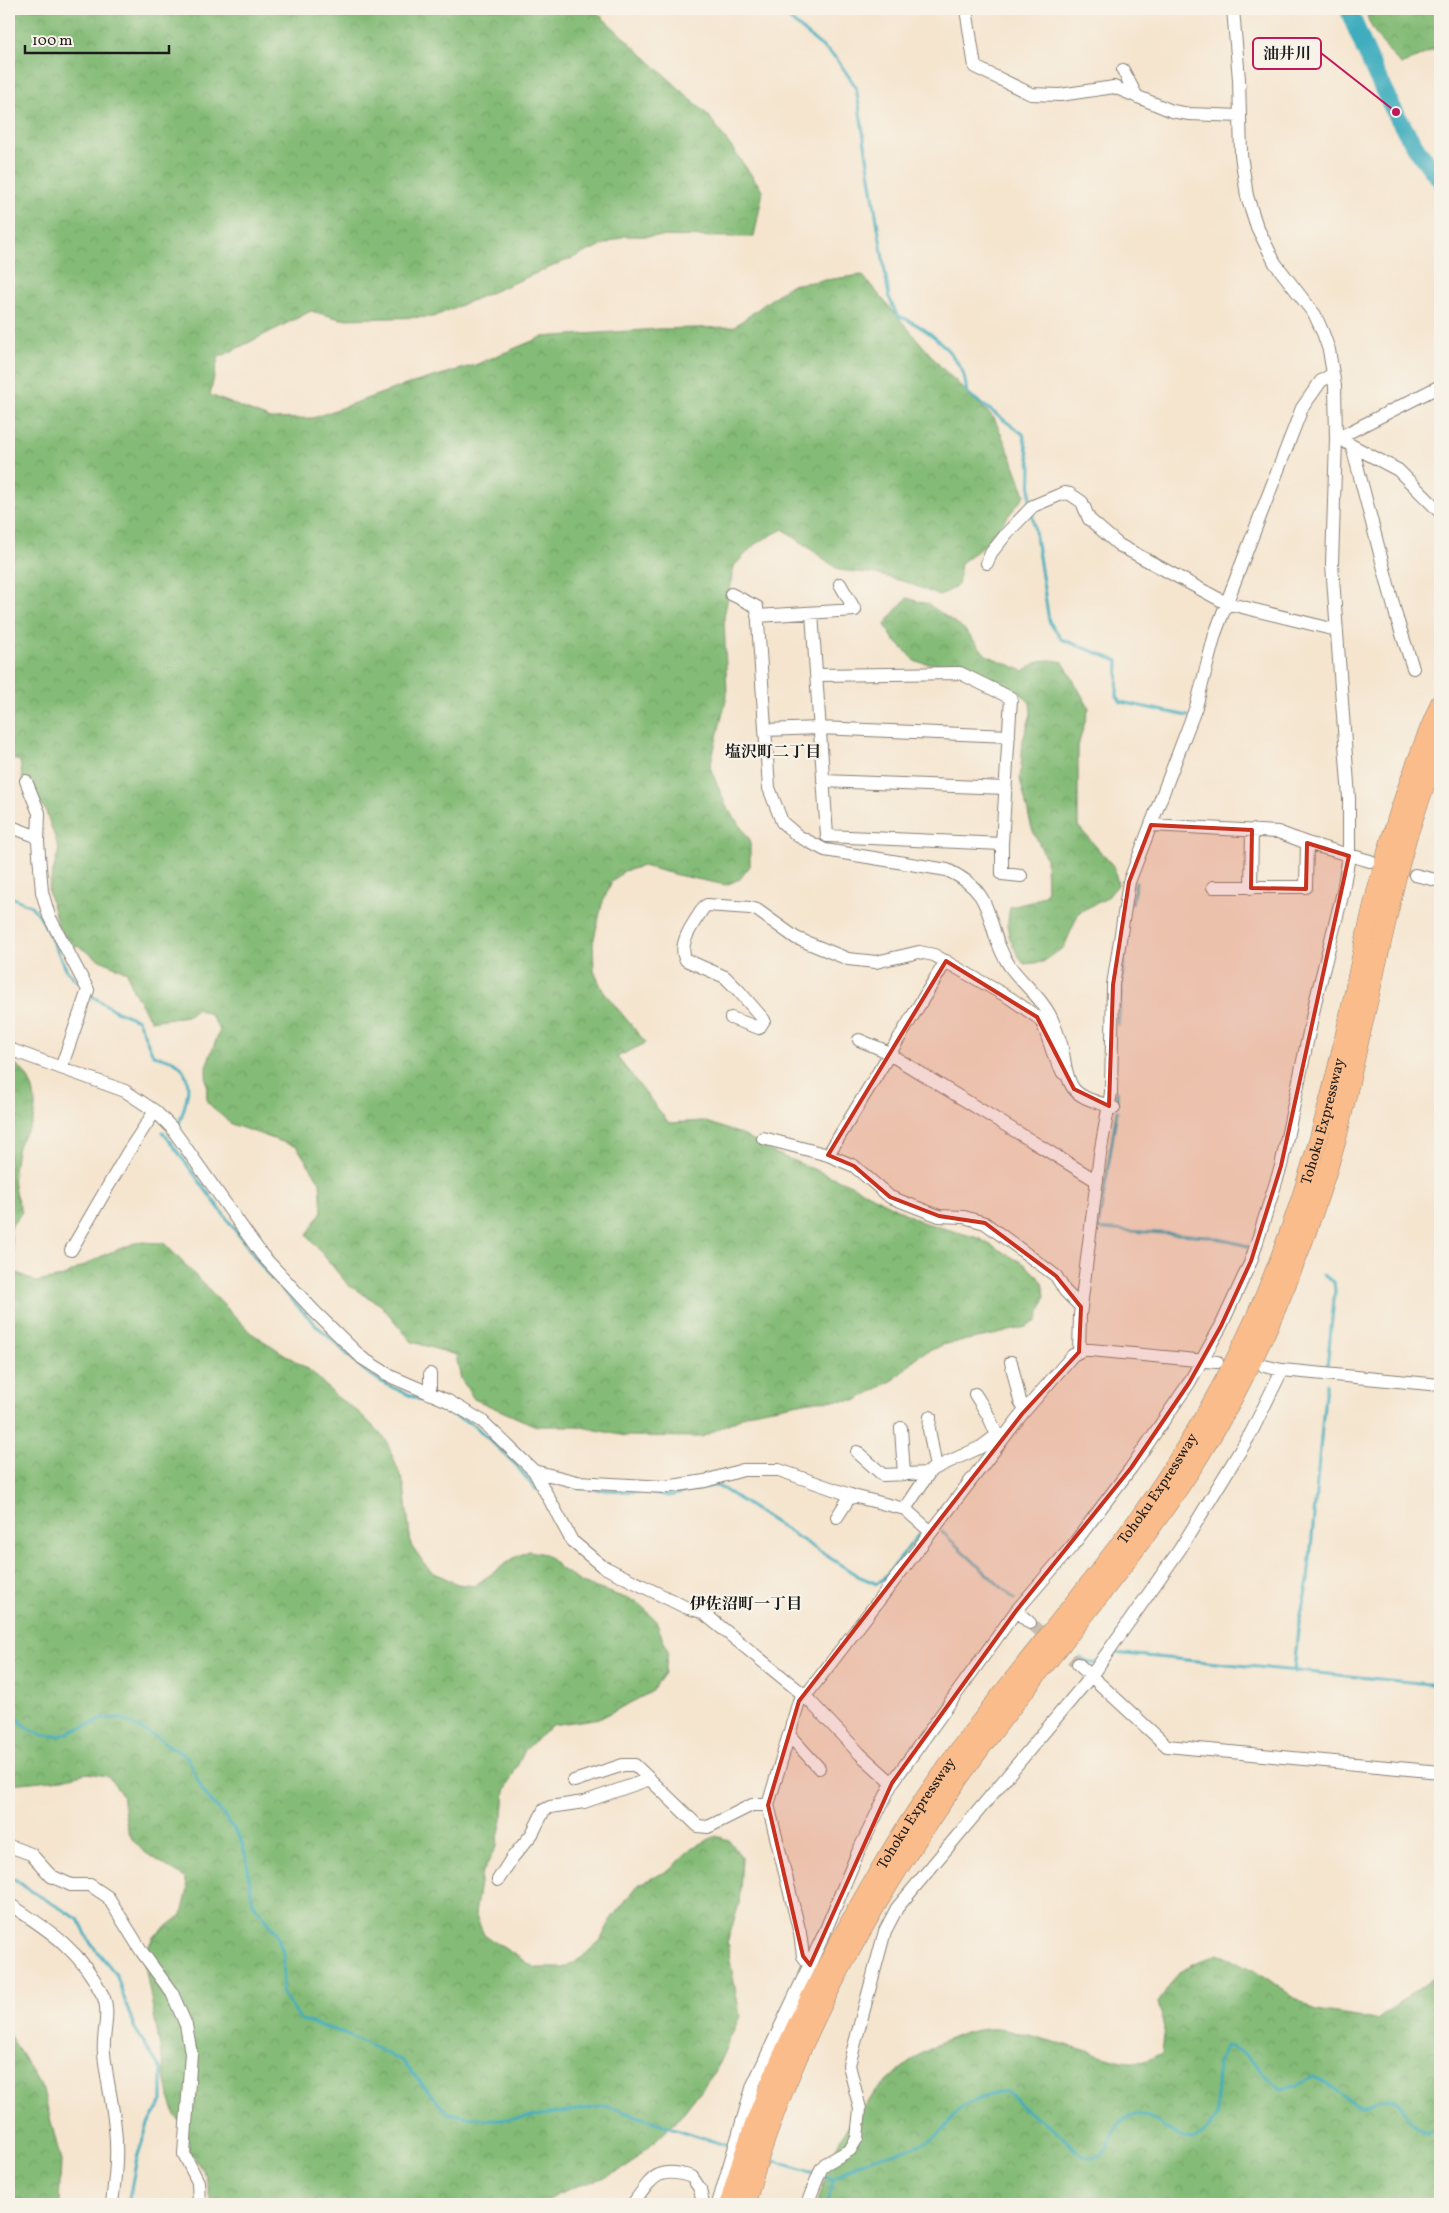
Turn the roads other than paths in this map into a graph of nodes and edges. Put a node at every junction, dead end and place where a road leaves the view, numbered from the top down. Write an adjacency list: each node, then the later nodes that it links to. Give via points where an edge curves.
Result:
1 (966, 9): 4 (street, via 975,67 1031,94 1060,95 1114,87)
2 (1235, 9): 5 (street)
3 (1123, 70): 4 (street)
4 (1137, 97): 5 (street, via 1172,111)
5 (1240, 116): 6 (street, via 1247,196 1257,227 1275,263 1315,315 1329,350)
6 (1333, 374): 8 (street); 14 (street, via 1321,381 1302,408)
7 (1439, 388): 8 (street)
8 (1336, 439): 9 (street); 17 (street, via 1332,564)
9 (1352, 446): 10 (street, via 1398,470); 18 (street)
10 (1440, 512)
11 (987, 563): 14 (street, via 1007,533 1033,506 1064,493 1070,494 1082,502 1089,519 1119,545)
12 (840, 584): 15 (street, via 855,610)
13 (731, 594): 16 (street, via 757,607)
14 (1226, 603): 17 (street); 28 (street, via 1196,707)
15 (812, 613): 16 (street); 19 (street)
16 (757, 616): 22 (street)
17 (1336, 630): 34 (street, via 1349,798)
18 (1413, 668)
19 (816, 675): 21 (street); 23 (street, via 960,673 1011,698)
20 (1440, 702): 100 (highway, Tohoku Expressway, via 1410,778 1381,873 1310,1171 1256,1314 1210,1404 1150,1501 945,1768 865,1893 783,2052 742,2157)
21 (819, 728): 22 (street); 23 (street); 26 (street)
22 (765, 730): 47 (street, via 769,788 782,822 788,829 825,850 947,870 980,895 1009,964 1051,1018)
23 (1009, 736): 27 (street)
24 (1440, 743): 101 (highway, Tohoku Expressway, via 1397,877 1329,1166 1292,1274 1272,1321 1196,1462 1132,1552 960,1777 880,1901 798,2059 757,2163)
25 (26, 781): 31 (street, via 39,813)
26 (822, 782): 27 (street); 33 (street, via 827,836)
27 (1006, 788): 33 (street)
28 (1151, 825): 30 (street); 48 (street, via 1129,882 1113,985)
29 (9, 826): 31 (street)
30 (1252, 830): 32 (street, via 1278,832); 40 (street)
31 (38, 837): 46 (street, via 42,892 49,916 88,990)
32 (1307, 843): 34 (street); 40 (street, via 1306,887)
33 (1002, 844): 37 (street, via 1002,874)
34 (1349, 856): 35 (street); 56 (street, via 1281,1166 1251,1261 1221,1326)
35 (1370, 861)
36 (1415, 875): 38 (street)
37 (1021, 876)
38 (1440, 881)
39 (1213, 887): 40 (street)
40 (1251, 888)
41 (946, 961): 42 (street, via 930,953 918,952 876,962 848,960 796,938 757,910 707,905 690,931 683,955 686,960 724,977 764,1020 759,1028); 45 (street); 47 (street, via 1036,1017 1043,1024 1060,1069)
42 (731, 1018)
43 (859, 1040): 45 (street)
44 (9, 1049): 46 (street)
45 (889, 1054): 51 (street); 52 (street)
46 (61, 1068): 49 (street, via 125,1091)
47 (1070, 1081): 48 (street, via 1074,1089 1086,1098)
48 (1111, 1107): 52 (street)
49 (155, 1111): 53 (street); 63 (street, via 171,1127 262,1255 315,1312 373,1366)
50 (763, 1138): 51 (street)
51 (828, 1156): 54 (street, via 854,1166 890,1197 939,1216 964,1217 985,1223 1056,1276)
52 (1097, 1181): 54 (street)
53 (71, 1250)
54 (1081, 1307): 55 (street)
55 (1079, 1352): 56 (street, via 1091,1350); 65 (street, via 1062,1365)
56 (1201, 1360): 58 (street); 77 (street, via 1131,1468 1073,1545)
57 (1012, 1362): 65 (street)
58 (1218, 1362)
59 (1264, 1366): 60 (street)
60 (1282, 1370): 62 (street); 80 (street, via 1252,1434 1180,1549)
61 (430, 1374): 63 (street)
62 (1440, 1385)
63 (430, 1394): 71 (street, via 482,1421)
64 (975, 1394): 68 (street)
65 (1025, 1410): 68 (street)
66 (930, 1417): 70 (street)
67 (901, 1428): 72 (street)
68 (1001, 1435): 70 (street); 76 (street)
69 (857, 1452): 72 (street, via 883,1475)
70 (932, 1470): 72 (street); 74 (street)
71 (534, 1471): 73 (street, via 577,1482 665,1487 705,1481 743,1470 779,1470); 81 (street, via 572,1541 582,1550 625,1578 702,1612)
72 (904, 1475)
73 (851, 1495): 74 (street); 75 (street)
74 (905, 1509): 76 (street)
75 (837, 1517)
76 (931, 1532): 81 (street)
77 (1016, 1611): 78 (street); 88 (street)
78 (1030, 1622)
79 (1078, 1664): 80 (street)
80 (1091, 1676): 84 (street, via 1167,1746); 102 (street, via 897,1908 885,1931 849,2065 860,2109 857,2138 850,2150 821,2169)
81 (804, 1694): 82 (street); 88 (street)
82 (789, 1734): 83 (street); 90 (street)
83 (819, 1768)
84 (1440, 1772)
85 (592, 1775): 86 (street, via 623,1765 634,1765); 87 (street); 89 (street)
86 (650, 1779): 89 (street); 90 (street, via 698,1826 708,1827 752,1805)
87 (574, 1781)
88 (892, 1783): 94 (street, via 858,1852)
89 (598, 1796): 92 (street, via 544,1810 532,1834)
90 (768, 1805): 94 (street, via 803,1956)
91 (9, 1846): 96 (street, via 31,1854 51,1876 71,1885 90,1885 108,1897 172,1993 186,2025 191,2053 184,2154 198,2182)
92 (498, 1880)
93 (9, 1904): 95 (street, via 69,1947 105,1999 104,2052 117,2163)
94 (810, 1965): 99 (street, via 753,2085)
95 (112, 2204)
96 (199, 2204)
97 (633, 2204): 98 (street, via 653,2177 669,2172 692,2177 700,2189)
98 (703, 2204)
99 (718, 2204)
100 (729, 2204)
101 (746, 2204)
102 (807, 2204)

